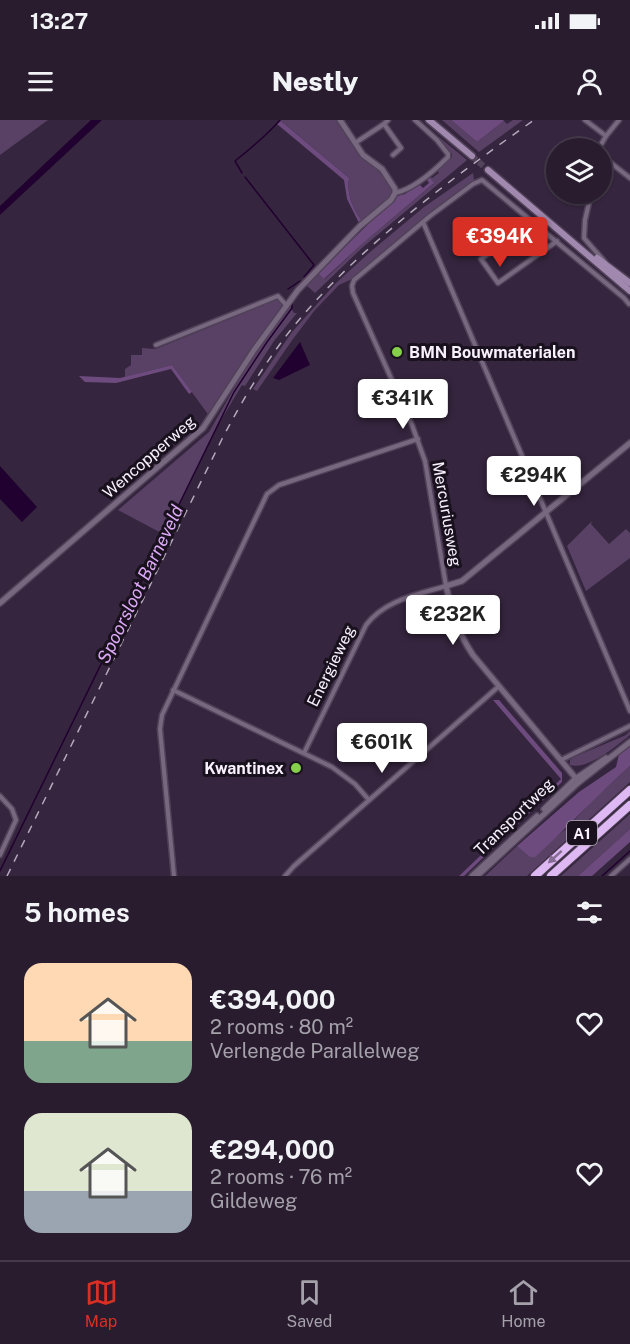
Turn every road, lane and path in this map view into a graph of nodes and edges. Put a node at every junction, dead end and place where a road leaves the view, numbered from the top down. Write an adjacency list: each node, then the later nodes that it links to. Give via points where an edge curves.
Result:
1 (340, 120): 10 (street)
2 (388, 120): 8 (street)
3 (415, 120): 14 (street, Wencopperweg, via 437,140 448,157 403,192)
4 (429, 120): 5 (main road, via 473,155)
5 (435, 120)
6 (585, 120): 9 (street)
7 (619, 120): 9 (street)
8 (384, 124): 10 (street); 11 (street, via 401,148)
9 (606, 136)
10 (355, 143): 14 (street, via 365,158 382,169)
11 (393, 155)
12 (612, 164): 13 (street)
13 (630, 178)
14 (395, 193): 23 (street, Wencopperweg)
15 (589, 204): 19 (street, via 584,238)
16 (532, 221): 17 (street, via 482,180); 18 (street); 18 (street, via 481,259 498,284)
17 (423, 222): 25 (street, Mercuriusweg, via 352,284); 27 (street)
18 (557, 242): 22 (street)
19 (608, 265): 20 (main road); 21 (main road, via 489,169)
20 (630, 283)
21 (630, 291)
22 (629, 304)
23 (286, 305): 24 (street, via 278,296); 29 (street, Wencopperweg, via 204,428)
24 (156, 345)
25 (418, 439): 28 (street, Mercuriusweg); 31 (street, via 271,490)
26 (630, 443): 27 (street, Energieweg)
27 (547, 512): 28 (street, Energieweg, via 462,581); 32 (street)
28 (446, 586): 30 (street, Mercuriusweg, via 462,639); 35 (street, Energieweg, via 393,603 371,618)
29 (0, 603)
30 (498, 687): 36 (street, Mercuriusweg); 40 (street)
31 (174, 690): 35 (street); 44 (street, via 159,729)
32 (630, 711)
33 (630, 726): 36 (street)
34 (630, 742): 37 (street)
35 (304, 753): 40 (street, via 342,773)
36 (560, 761): 37 (street, Mercuriusweg)
37 (577, 780): 46 (street, Transportweg); 47 (street, Transportweg)
38 (630, 790): 48 (highway, A1, one-way to 48)
39 (0, 796): 42 (street, via 15,813 16,820)
40 (369, 800): 45 (street)
41 (630, 805): 49 (highway, A1)
42 (0, 855)
43 (630, 859): 50 (street)
44 (174, 876)
45 (285, 876)
46 (472, 876)
47 (477, 876)
48 (535, 876)
49 (551, 876)
50 (611, 876)

